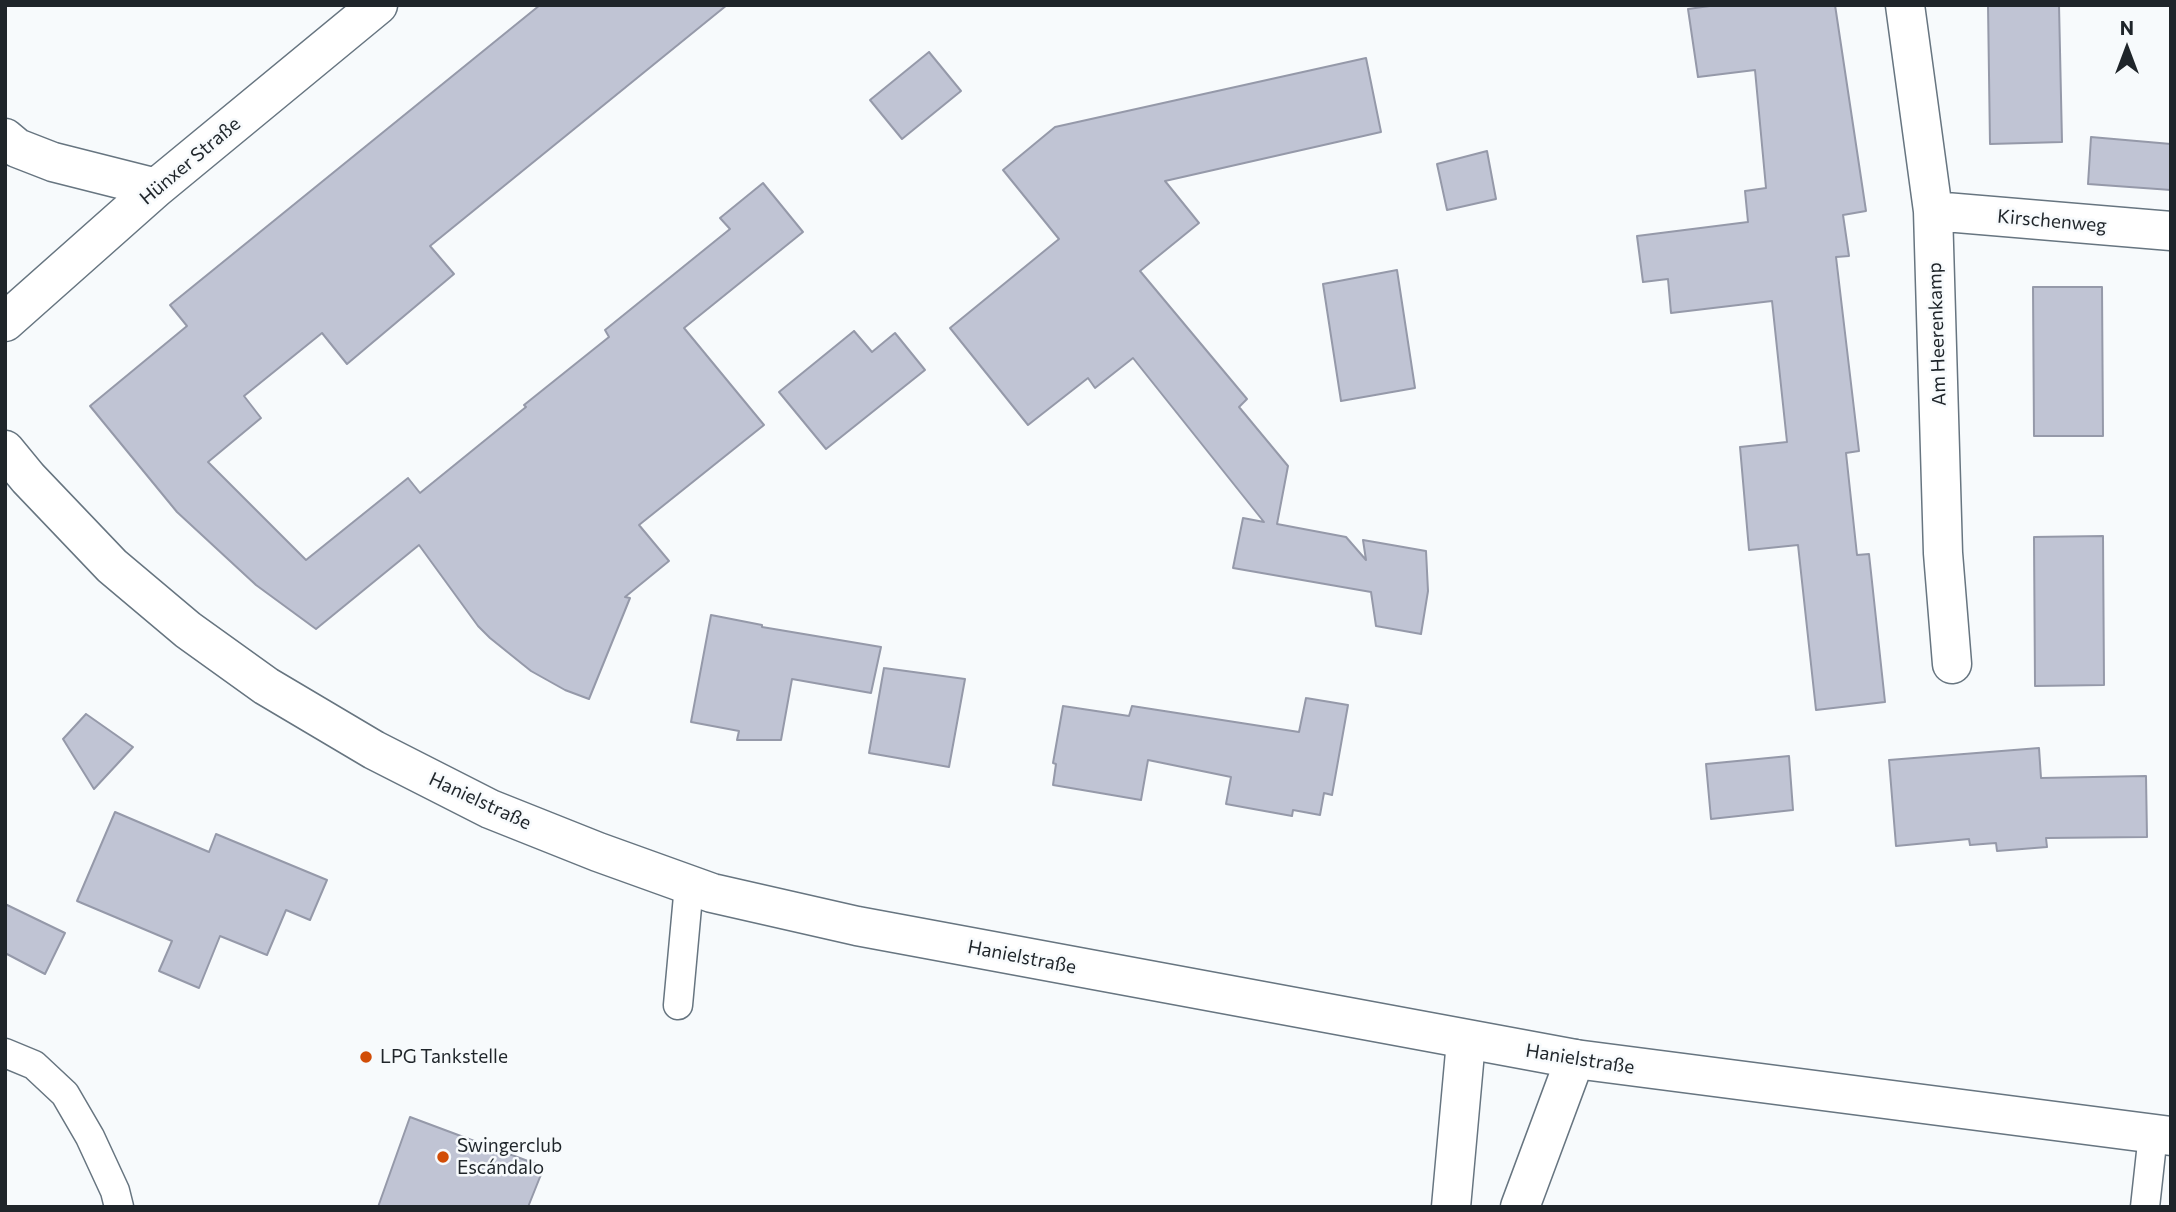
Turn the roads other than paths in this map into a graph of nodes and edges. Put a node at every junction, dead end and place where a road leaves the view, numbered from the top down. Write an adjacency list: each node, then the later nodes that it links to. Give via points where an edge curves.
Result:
1 (378, 5): 4 (main road, Hünxer Straße)
2 (1905, 5): 5 (main road, Am Heerenkamp)
3 (5, 138): 4 (main road, via 17,148 53,162)
4 (156, 188): 7 (main road, Hünxer Straße)
5 (1933, 211): 6 (main road, Kirschenweg); 9 (main road, Am Heerenkamp, via 1943,553)
6 (2171, 231)
7 (5, 322)
8 (5, 450): 10 (main road, Hanielstraße, via 112,566 188,631 266,686 374,750 490,808)
9 (1952, 664)
10 (689, 885): 11 (lane); 12 (main road, Hanielstraße, via 858,926)
11 (678, 1005)
12 (1466, 1041): 14 (main road, Hanielstraße); 17 (main road)
13 (5, 1053): 16 (lane, via 34,1065 65,1094 90,1137)
14 (1575, 1059): 15 (main road, Hanielstraße); 18 (main road)
15 (2162, 1135): 19 (lane)
16 (119, 1207)
17 (1451, 1207)
18 (1520, 1207)
19 (2145, 1207)

